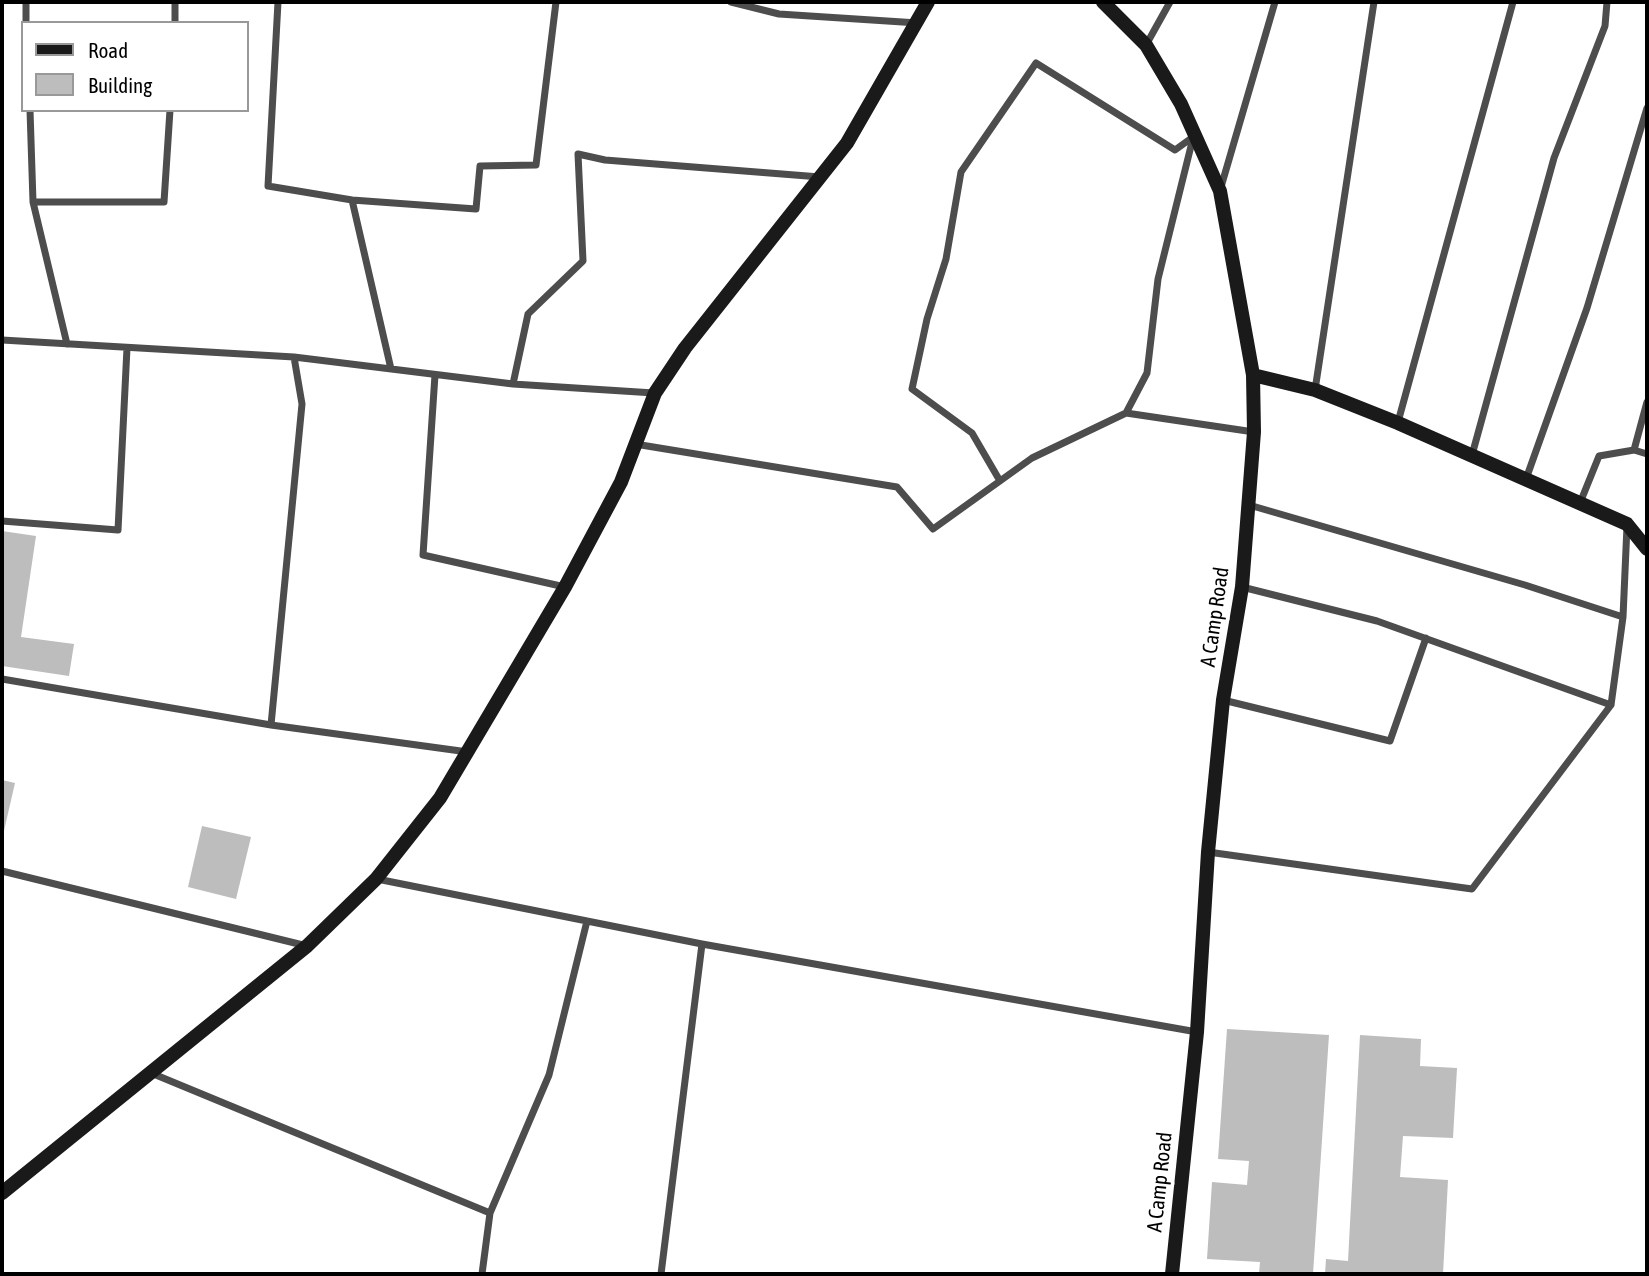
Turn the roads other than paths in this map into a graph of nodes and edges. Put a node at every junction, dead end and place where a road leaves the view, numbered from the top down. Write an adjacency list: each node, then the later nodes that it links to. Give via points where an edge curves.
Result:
1 (26, 2): 13 (street)
2 (175, 2): 14 (street)
3 (278, 2): 23 (street, via 268,186)
4 (556, 2): 23 (street, via 536,165 480,166 476,209)
5 (731, 2): 15 (street, via 779,13)
6 (928, 2): 15 (street)
7 (1103, 2): 16 (street, A Camp Road)
8 (1170, 2): 16 (street)
9 (1275, 2): 22 (street)
10 (1374, 2): 33 (street)
11 (1513, 2): 37 (street)
12 (1607, 2): 42 (street, via 1605,26 1554,158)
13 (26, 21)
14 (175, 21)
15 (918, 23): 21 (street, via 847,143)
16 (1146, 46): 20 (street, A Camp Road, via 1181,104)
17 (1647, 108): 43 (street, via 1587,308)
18 (30, 112): 24 (street)
19 (170, 112): 24 (street, via 164,202)
20 (1193, 137): 22 (street, A Camp Road); 36 (street, via 1158,279 1146,373); 44 (street, via 1175,150 1037,63 961,172 946,259 912,389 972,433)
21 (821, 177): 32 (street, via 578,154 583,261 527,314); 34 (street, via 685,348)
22 (1220, 191): 31 (street, A Camp Road)
23 (352, 200): 29 (street)
24 (33, 202): 26 (street)
25 (2, 340): 26 (street)
26 (67, 344): 27 (street)
27 (127, 348): 28 (street); 47 (street, via 118,530)
28 (294, 357): 29 (street); 57 (street, via 302,404)
29 (391, 369): 30 (street)
30 (435, 375): 32 (street); 50 (street, via 423,555)
31 (1253, 375): 33 (street); 38 (street, A Camp Road)
32 (513, 384): 34 (street)
33 (1315, 390): 37 (street)
34 (655, 393): 39 (street)
35 (1647, 402): 40 (street)
36 (1126, 412): 38 (street); 44 (street, via 1032,458)
37 (1398, 423): 42 (street)
38 (1254, 432): 46 (street, A Camp Road)
39 (634, 444): 44 (street, via 897,487 933,529); 50 (street, via 621,482)
40 (1634, 450): 41 (street); 45 (street, via 1599,456)
41 (1647, 453)
42 (1472, 456): 43 (street)
43 (1526, 479): 45 (street)
44 (1000, 481)
45 (1580, 503): 48 (street)
46 (1249, 505): 51 (street, A Camp Road); 52 (street)
47 (2, 521)
48 (1627, 524): 49 (street); 52 (street)
49 (1647, 549)
50 (565, 587): 58 (street)
51 (1242, 587): 53 (street); 55 (street, A Camp Road)
52 (1623, 617): 56 (street)
53 (1426, 638): 55 (street, via 1390,741); 56 (street)
54 (2, 679): 57 (street)
55 (1223, 700): 59 (street, A Camp Road)
56 (1611, 705): 59 (street, via 1472,889)
57 (271, 725): 58 (street)
58 (470, 752): 61 (street, via 440,799)
59 (1208, 852): 65 (street, A Camp Road)
60 (2, 871): 64 (street)
61 (376, 879): 62 (street); 64 (street)
62 (587, 921): 63 (street); 68 (street, via 549,1075)
63 (702, 944): 65 (street); 70 (street)
64 (307, 946): 66 (street)
65 (1197, 1032): 71 (street, A Camp Road)
66 (150, 1073): 67 (street); 68 (street)
67 (2, 1193)
68 (490, 1213): 69 (street)
69 (482, 1274)
70 (662, 1274)
71 (1171, 1274)

